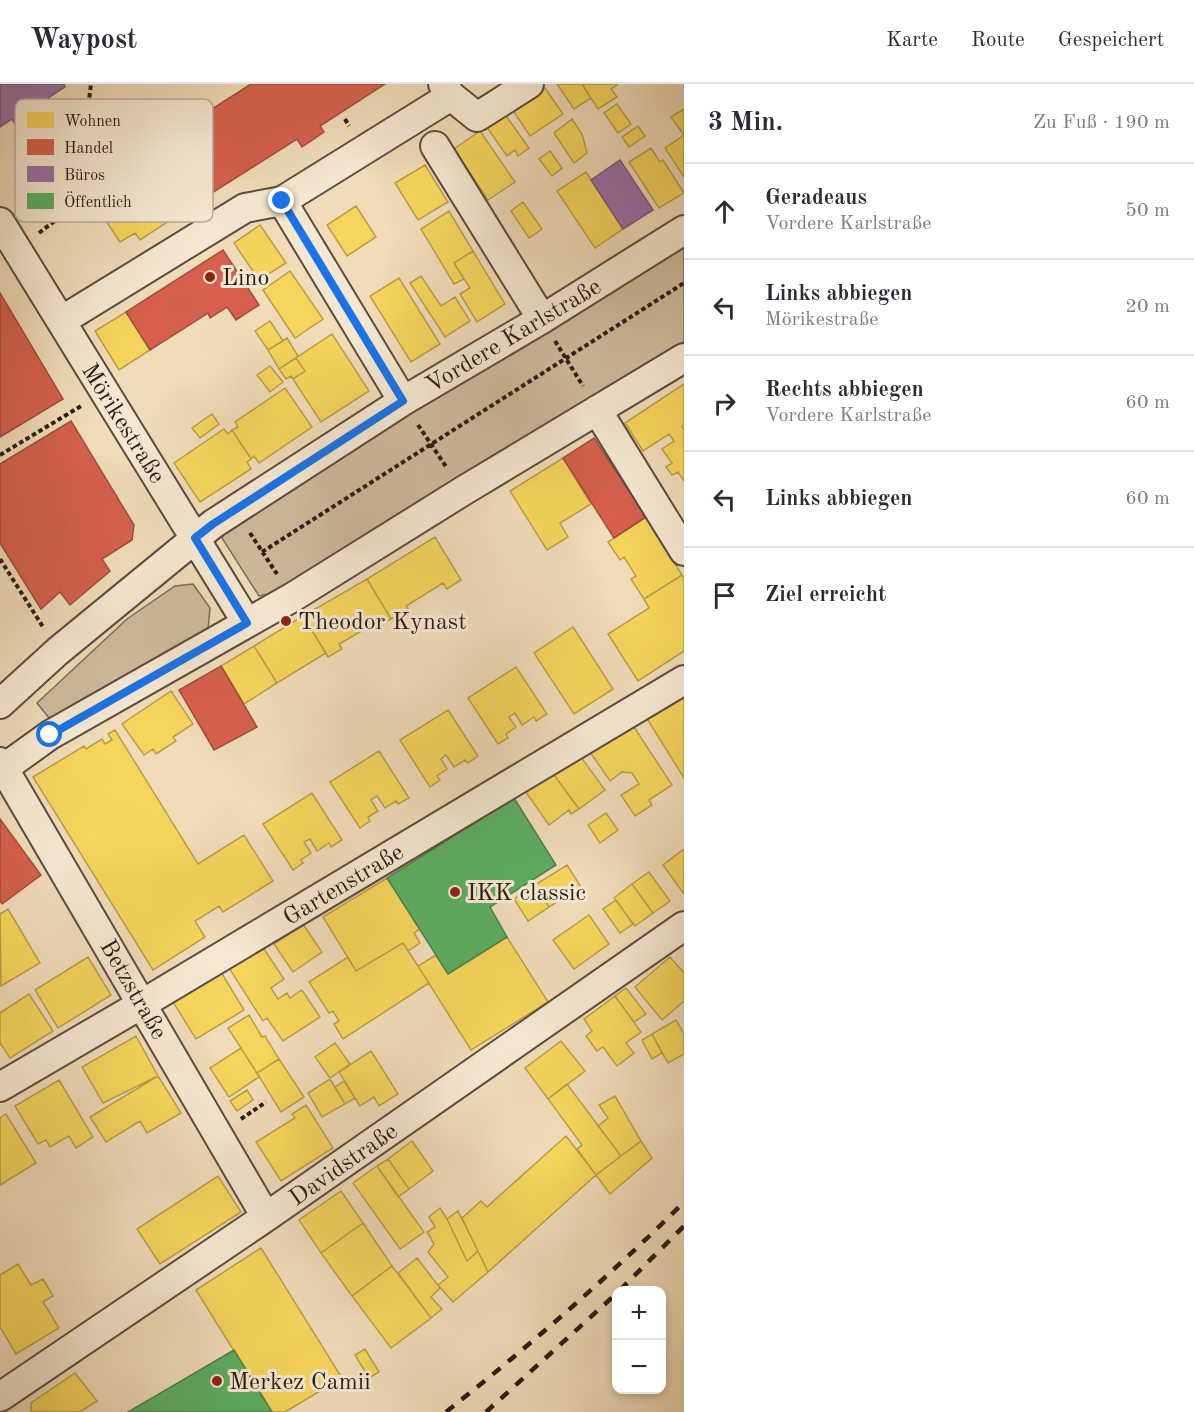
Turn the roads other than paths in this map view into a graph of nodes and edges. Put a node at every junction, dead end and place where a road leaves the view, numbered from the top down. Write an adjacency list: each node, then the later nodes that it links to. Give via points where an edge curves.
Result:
1 (529, 84): 2 (street, via 477,117)
2 (447, 90): 4 (street)
3 (435, 146): 7 (street)
4 (282, 201): 8 (street, via 244,208); 10 (street)
5 (0, 222): 8 (street, Mörikestraße)
6 (684, 230): 7 (street, Vordere Karlstraße)
7 (542, 319): 10 (street, Vordere Karlstraße)
8 (61, 321): 12 (street, Mörikestraße)
9 (684, 358): 11 (street)
10 (403, 401): 12 (street, Vordere Karlstraße)
11 (597, 410): 13 (street); 14 (street)
12 (195, 538): 14 (street, Mörikestraße); 16 (street, Vordere Karlstraße)
13 (684, 551)
14 (247, 623): 17 (street)
15 (684, 680): 19 (street, Gartenstraße)
16 (0, 704)
17 (1, 767): 19 (street, Betzstraße)
18 (684, 926): 21 (street, Davidstraße)
19 (142, 1004): 20 (street, Gartenstraße); 21 (street, Betzstraße)
20 (0, 1087)
21 (266, 1217): 22 (street, Davidstraße)
22 (0, 1397)

